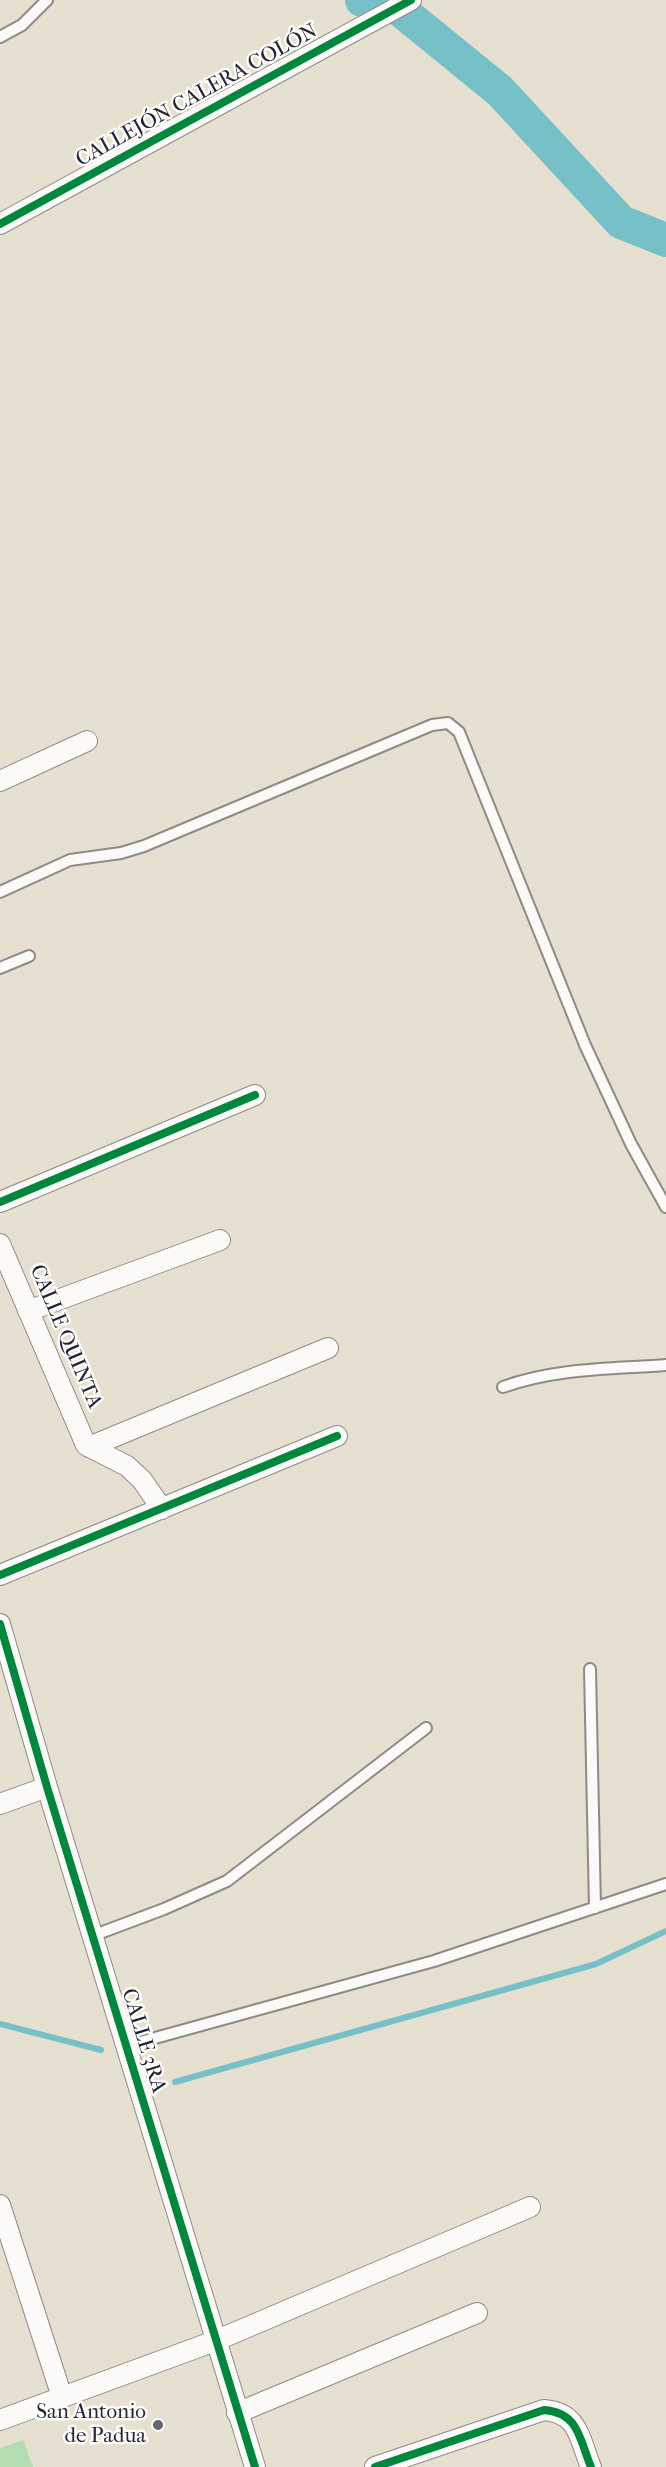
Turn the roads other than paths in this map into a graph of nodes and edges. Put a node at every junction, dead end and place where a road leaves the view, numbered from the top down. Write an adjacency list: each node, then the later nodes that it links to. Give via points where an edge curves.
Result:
1 (47, 0): 3 (lane, via 22,25)
2 (411, 0): 4 (street, CALLEJÓN CALERA COLÓN)
3 (0, 38)
4 (0, 224)
5 (87, 741): 6 (street)
6 (0, 782)
7 (0, 892): 12 (lane, via 70,860 144,846 432,725 448,723 459,732 607,1094)
8 (30, 956): 9 (lane)
9 (0, 968)
10 (255, 1095): 11 (street)
11 (0, 1202)
12 (666, 1207)
13 (220, 1240): 15 (street)
14 (0, 1244): 15 (street, CALLE QUINTA)
15 (28, 1311): 20 (street, CALLE QUINTA)
16 (328, 1348): 20 (street)
17 (666, 1365): 18 (lane, via 549,1374)
18 (503, 1387)
19 (338, 1437): 21 (street)
20 (89, 1447): 21 (street, via 127,1466)
21 (162, 1509): 22 (street)
22 (0, 1575)
23 (0, 1624): 26 (street, CALLE 3RA)
24 (590, 1669): 29 (lane)
25 (426, 1728): 30 (lane, via 227,1881)
26 (47, 1787): 27 (street); 30 (street, CALLE 3RA)
27 (0, 1804)
28 (666, 1884): 29 (lane)
29 (596, 1908): 31 (lane, via 434,1961)
30 (92, 1936): 31 (street, CALLE 3RA)
31 (126, 2046): 35 (street, CALLE 3RA)
32 (0, 2205): 36 (street)
33 (530, 2207): 35 (street)
34 (477, 2313): 37 (street)
35 (215, 2341): 36 (street); 37 (street, CALLE 3RA)
36 (62, 2397): 38 (street)
37 (237, 2413): 39 (street, CALLE 3RA)
38 (0, 2420)
39 (255, 2467)
40 (375, 2467): 41 (street, via 544,2410 565,2414 573,2421)
41 (591, 2467)

